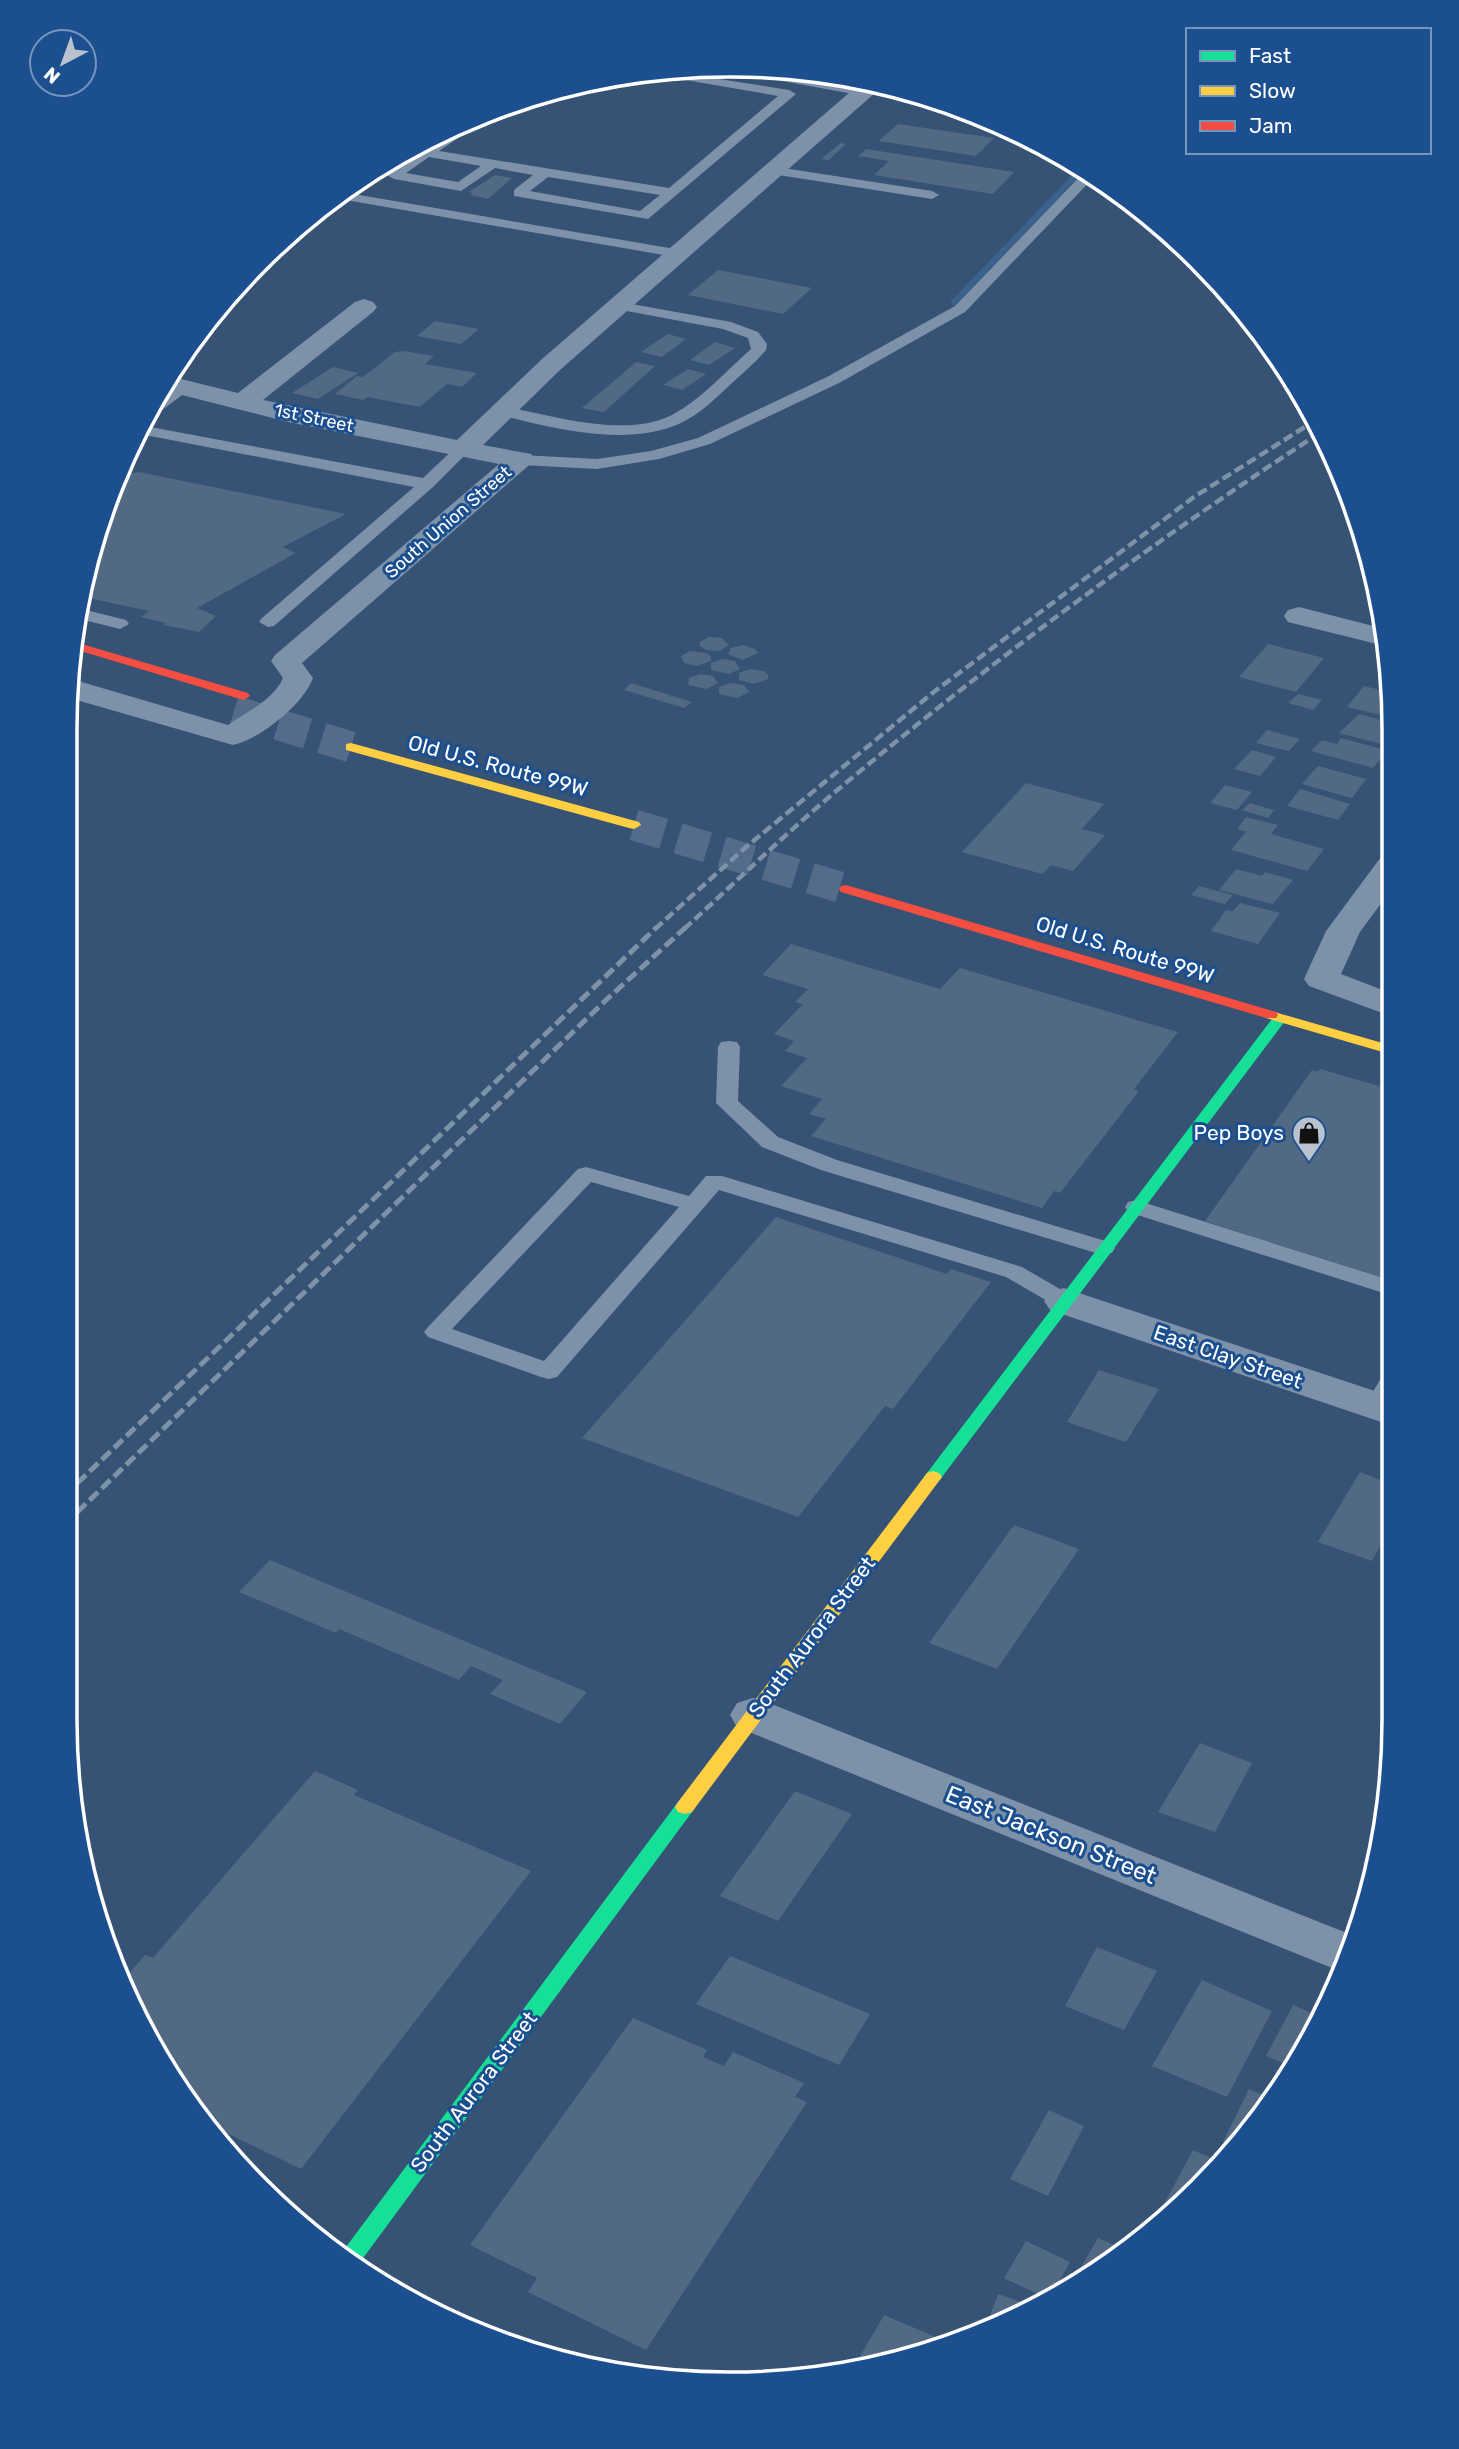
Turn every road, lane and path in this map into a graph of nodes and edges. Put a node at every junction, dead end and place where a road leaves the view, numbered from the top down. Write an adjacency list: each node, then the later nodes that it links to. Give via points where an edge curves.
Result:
1 (688, 78): 9 (lane, via 789,94)
2 (865, 92): 6 (street)
3 (432, 149): 4 (lane)
4 (427, 153): 5 (lane); 5 (lane, via 394,175 461,187)
5 (492, 164): 7 (lane)
6 (777, 171): 10 (lane); 12 (street)
7 (545, 173): 9 (lane); 9 (lane, via 519,193 643,216)
8 (1083, 181): 20 (lane, via 960,309 833,380 704,441 653,456 597,464)
9 (672, 193)
10 (932, 195)
11 (352, 197): 12 (lane)
12 (681, 254): 13 (street)
13 (621, 306): 17 (street, via 521,389); 17 (lane, via 726,325 753,335 760,344 686,414 660,426 612,428)
14 (364, 307): 16 (street)
15 (175, 385): 16 (street, 1st Street)
16 (243, 402): 19 (street, 1st Street)
17 (502, 411): 19 (street)
18 (149, 431): 21 (lane)
19 (463, 449): 20 (street, South Union Street); 21 (lane)
20 (521, 460): 28 (street, South Union Street, via 286,661 298,678 297,685 233,736)
21 (428, 484): 24 (lane)
22 (88, 616): 25 (lane)
23 (1299, 616): 26 (street)
24 (268, 622)
25 (120, 624)
26 (1374, 634)
27 (83, 648): 29 (street)
28 (78, 690)
29 (244, 696)
30 (360, 733): 32 (street, Old U.S. Route 99W)
31 (351, 747): 33 (street, Old U.S. Route 99W)
32 (588, 795)
33 (634, 825)
34 (1382, 879): 36 (street, via 1343,931 1321,979)
35 (846, 889): 37 (street, Old U.S. Route 99W)
36 (1382, 1002)
37 (1280, 1018): 39 (street, Old U.S. Route 99W); 41 (street, South Aurora Street)
38 (729, 1047): 42 (lane, via 727,1103 770,1142 829,1165)
39 (1382, 1048)
40 (694, 1204): 40 (lane, via 549,1371 436,1332 586,1174); 44 (lane, via 714,1181 1014,1272)
41 (1136, 1207): 42 (street, South Aurora Street); 43 (lane)
42 (1104, 1248): 44 (street, South Aurora Street)
43 (1382, 1285)
44 (1064, 1301): 45 (street, East Clay Street); 46 (street, South Aurora Street)
45 (1382, 1397)
46 (753, 1715): 47 (street, East Jackson Street); 48 (street, South Aurora Street)
47 (1339, 1950)
48 (354, 2253)

